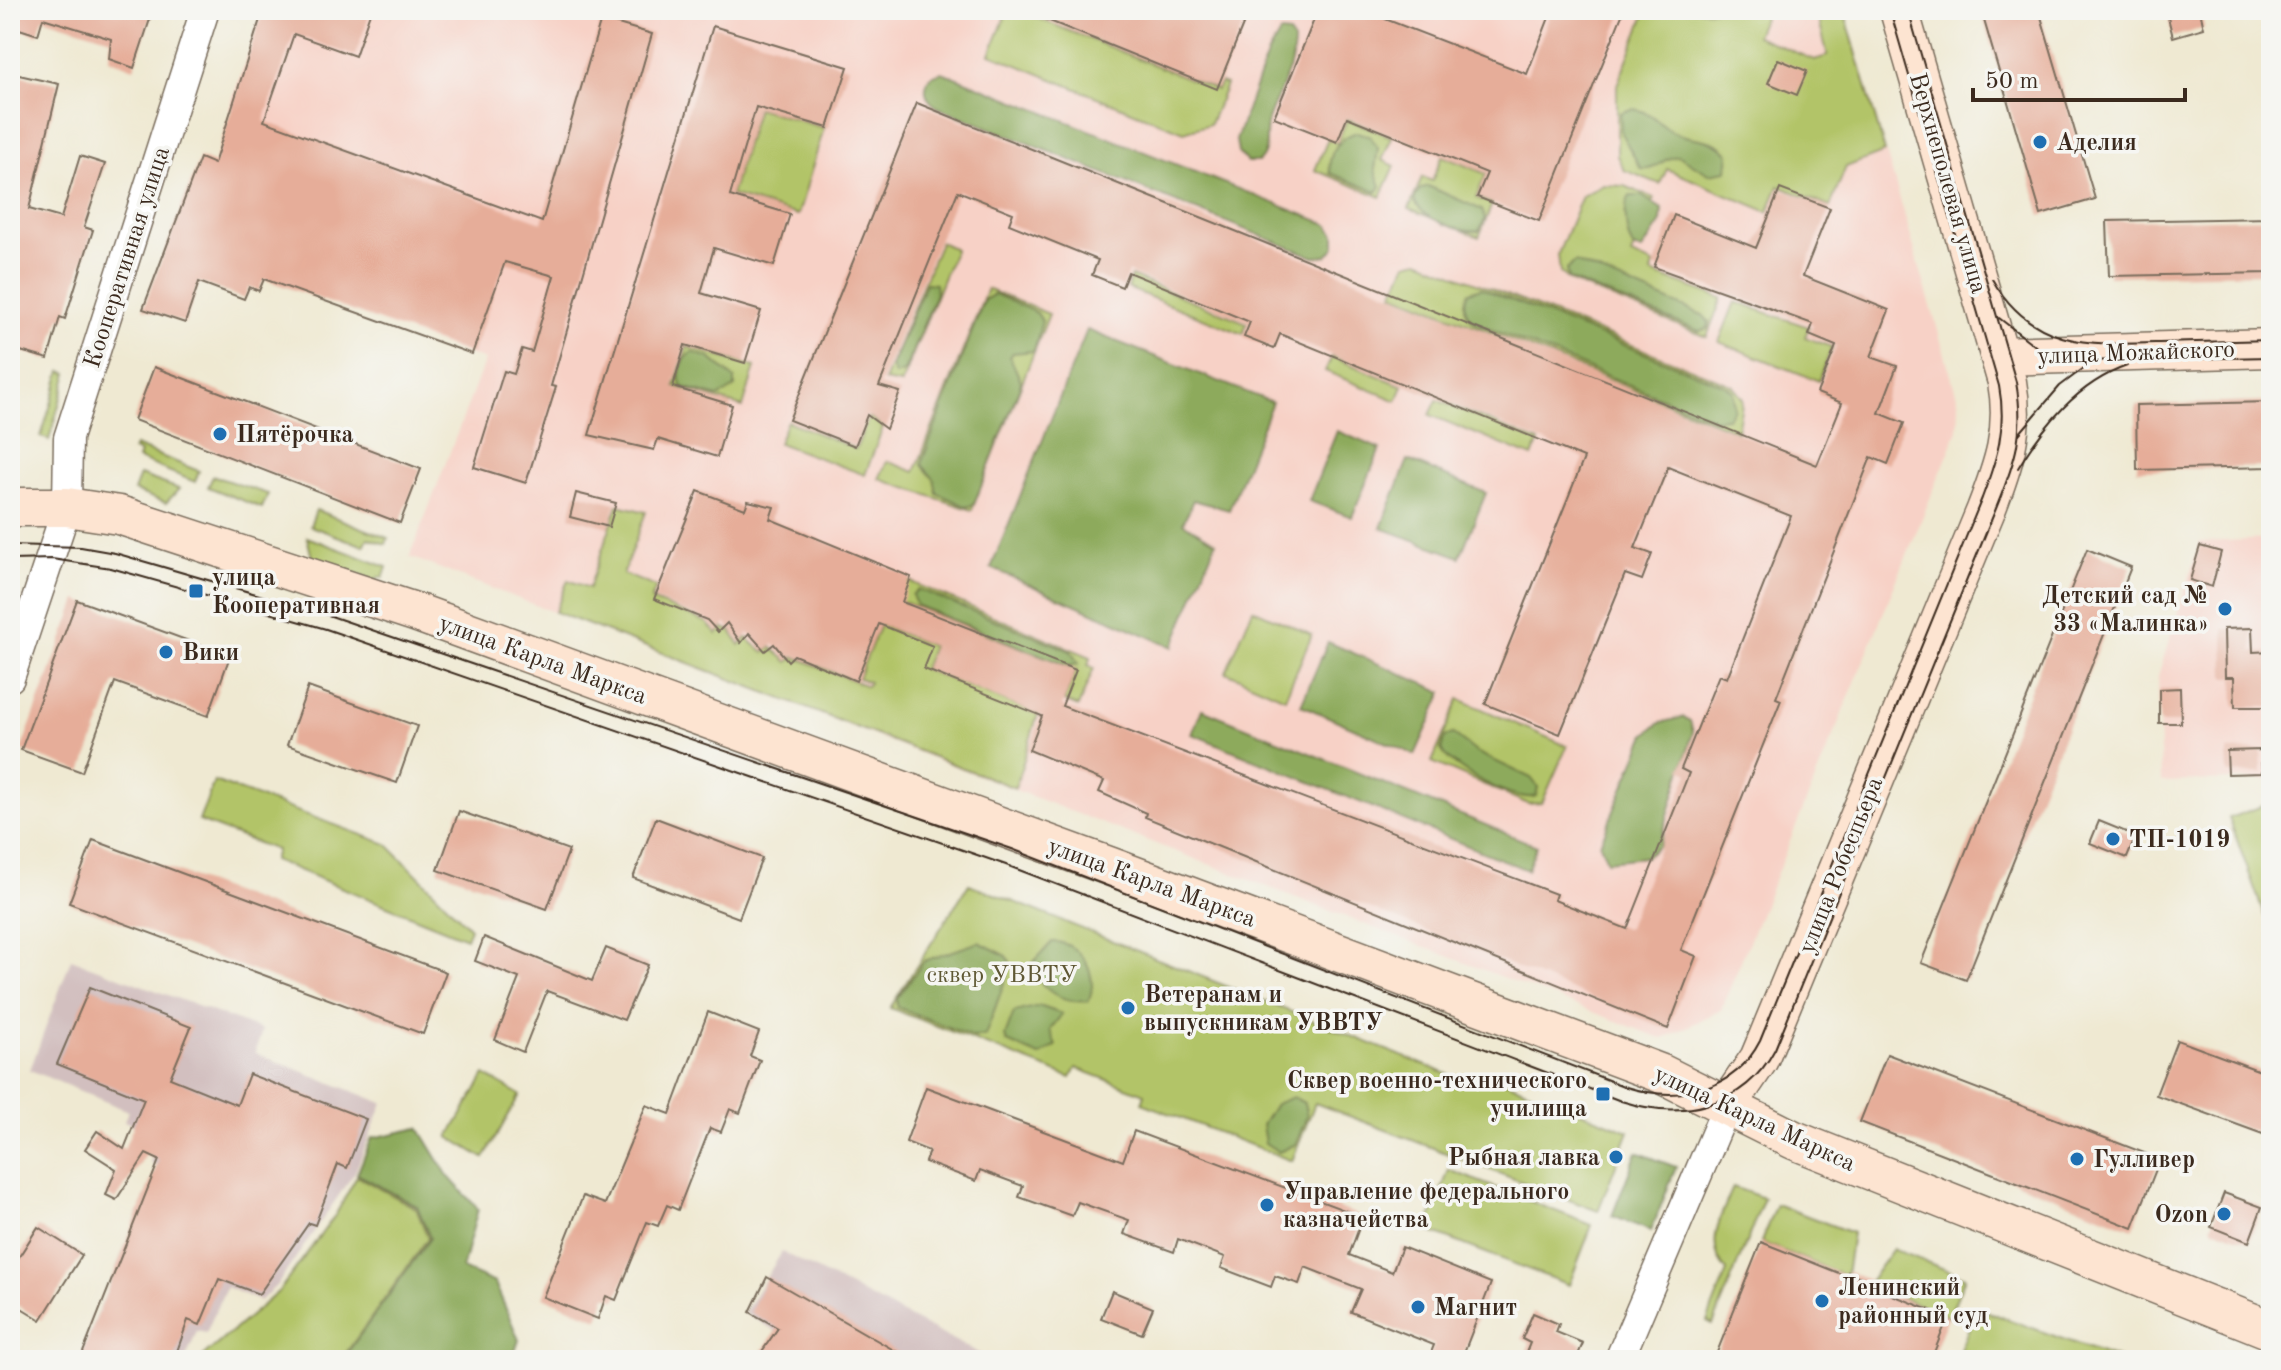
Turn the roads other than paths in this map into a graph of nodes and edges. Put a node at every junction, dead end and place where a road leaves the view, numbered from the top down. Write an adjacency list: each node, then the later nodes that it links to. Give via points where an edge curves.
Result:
1 (205, 10): 6 (street, Кооперативная улица, via 68,438)
2 (1899, 10): 4 (main road, Верхнеполевая улица)
3 (2271, 348): 4 (main road, улица Можайского)
4 (2000, 356): 8 (main road, улица Робеспьера, via 2011,402 2007,454 1759,1059)
5 (10, 507): 6 (main road, улица Карла Маркса)
6 (67, 507): 7 (street, Кооперативная улица); 8 (main road, улица Карла Маркса, via 162,527 415,612 1363,960 1662,1074)
7 (10, 678)
8 (1727, 1106): 9 (main road, улица Карла Маркса, via 1794,1140); 10 (street, улица Робеспьера)
9 (2271, 1330)
10 (1619, 1360)

